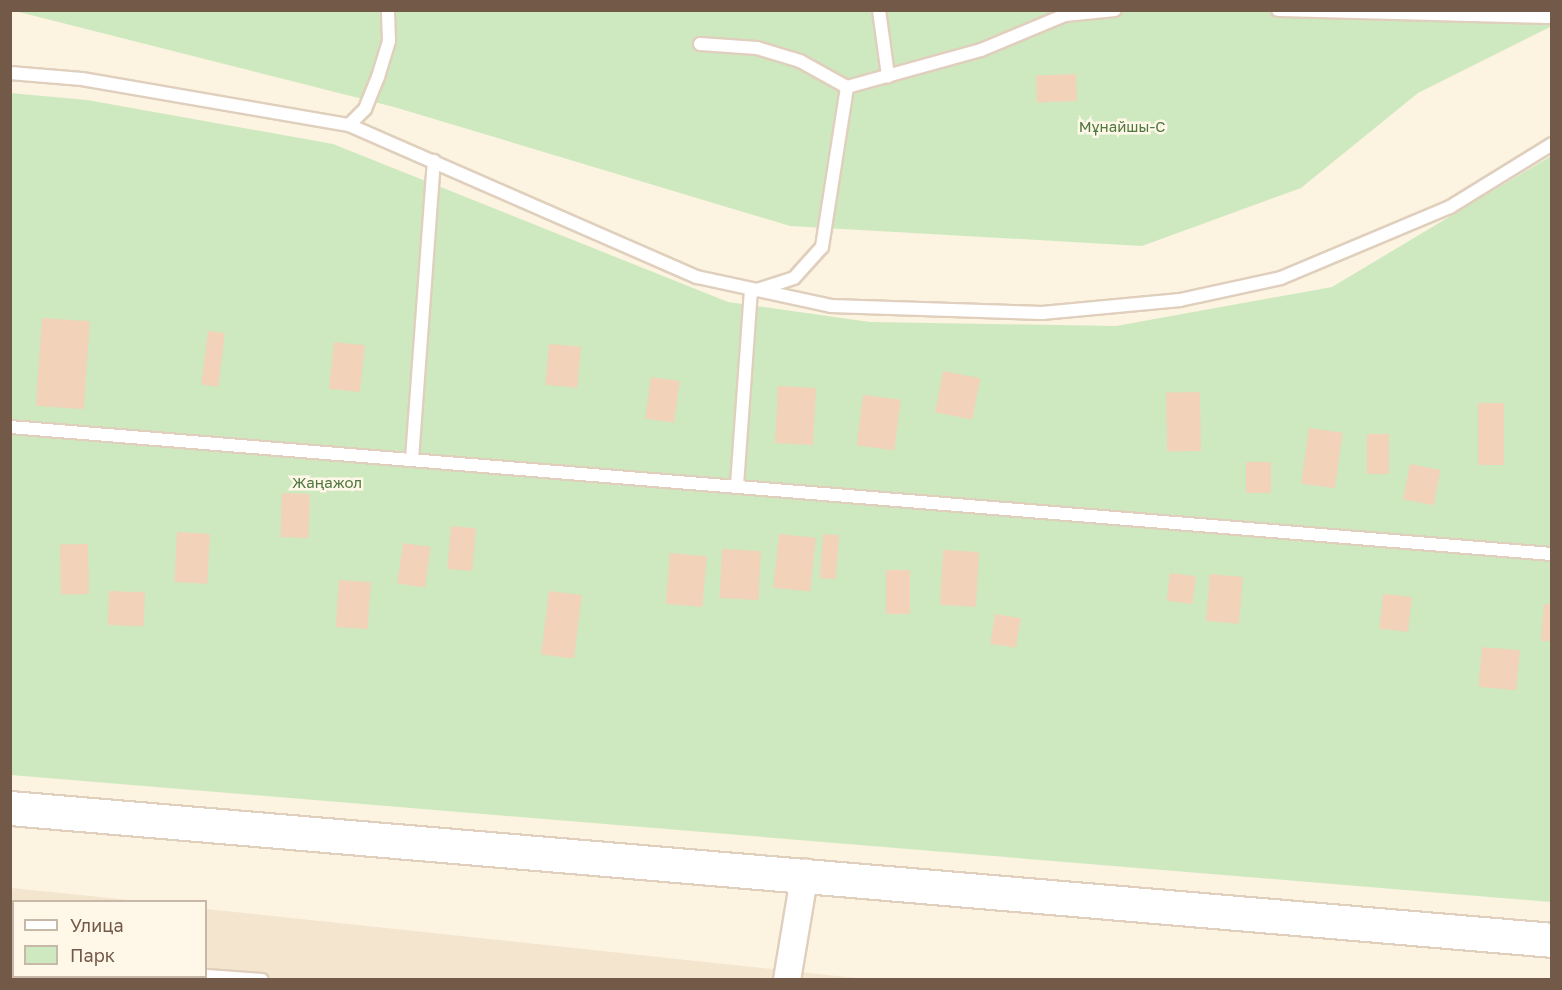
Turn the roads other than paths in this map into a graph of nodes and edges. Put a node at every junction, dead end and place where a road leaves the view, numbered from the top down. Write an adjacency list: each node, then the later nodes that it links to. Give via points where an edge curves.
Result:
1 (388, 10): 10 (lane, via 389,41 378,77 365,109)
2 (879, 10): 8 (lane)
3 (1116, 10): 8 (lane, via 1065,15 981,50)
4 (1278, 10): 5 (lane)
5 (1551, 17)
6 (700, 44): 9 (lane, via 757,48 800,61)
7 (10, 73): 10 (lane, via 82,80)
8 (888, 76): 9 (lane)
9 (847, 87): 13 (lane, via 822,247 794,278)
10 (350, 125): 12 (lane)
11 (1551, 144): 13 (lane, via 1450,207 1313,265 1281,278 1180,300 1041,313 831,306)
12 (434, 161): 13 (lane, via 697,277); 15 (lane)
13 (751, 292): 16 (lane)
14 (10, 427): 15 (lane)
15 (412, 459): 16 (lane)
16 (736, 485): 17 (lane)
17 (1551, 554)
18 (10, 808): 19 (street)
19 (806, 873): 20 (street); 23 (street)
20 (1551, 940)
21 (207, 976): 22 (lane)
22 (262, 980)
23 (787, 980)

